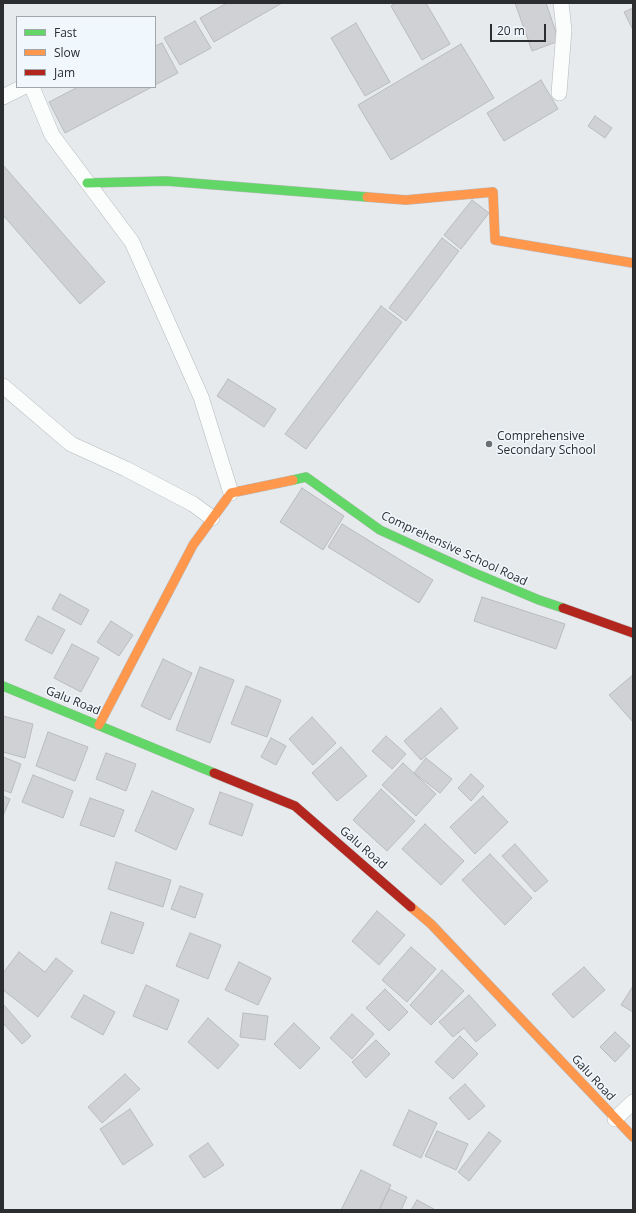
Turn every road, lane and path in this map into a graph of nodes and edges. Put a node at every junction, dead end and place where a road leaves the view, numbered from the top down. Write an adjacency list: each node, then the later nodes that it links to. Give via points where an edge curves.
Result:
1 (561, 3): 4 (street, via 564,30)
2 (21, 88): 5 (street)
3 (32, 88): 6 (street, via 52,135)
4 (559, 93)
5 (3, 97)
6 (88, 183): 7 (street, via 166,181 406,200 493,192 495,240); 9 (street, via 132,242 201,397)
7 (633, 263)
8 (3, 386): 10 (street, via 71,444 193,504)
9 (231, 493): 10 (street); 11 (street, Comprehensive School Road, via 306,478 380,530 539,600)
10 (212, 518): 13 (street, via 193,545)
11 (633, 633)
12 (3, 686): 13 (street, Galu Road)
13 (99, 725): 15 (street, Galu Road, via 295,806 431,924)
14 (633, 1102): 15 (street)
15 (615, 1119): 16 (street, Galu Road)
16 (633, 1137)

